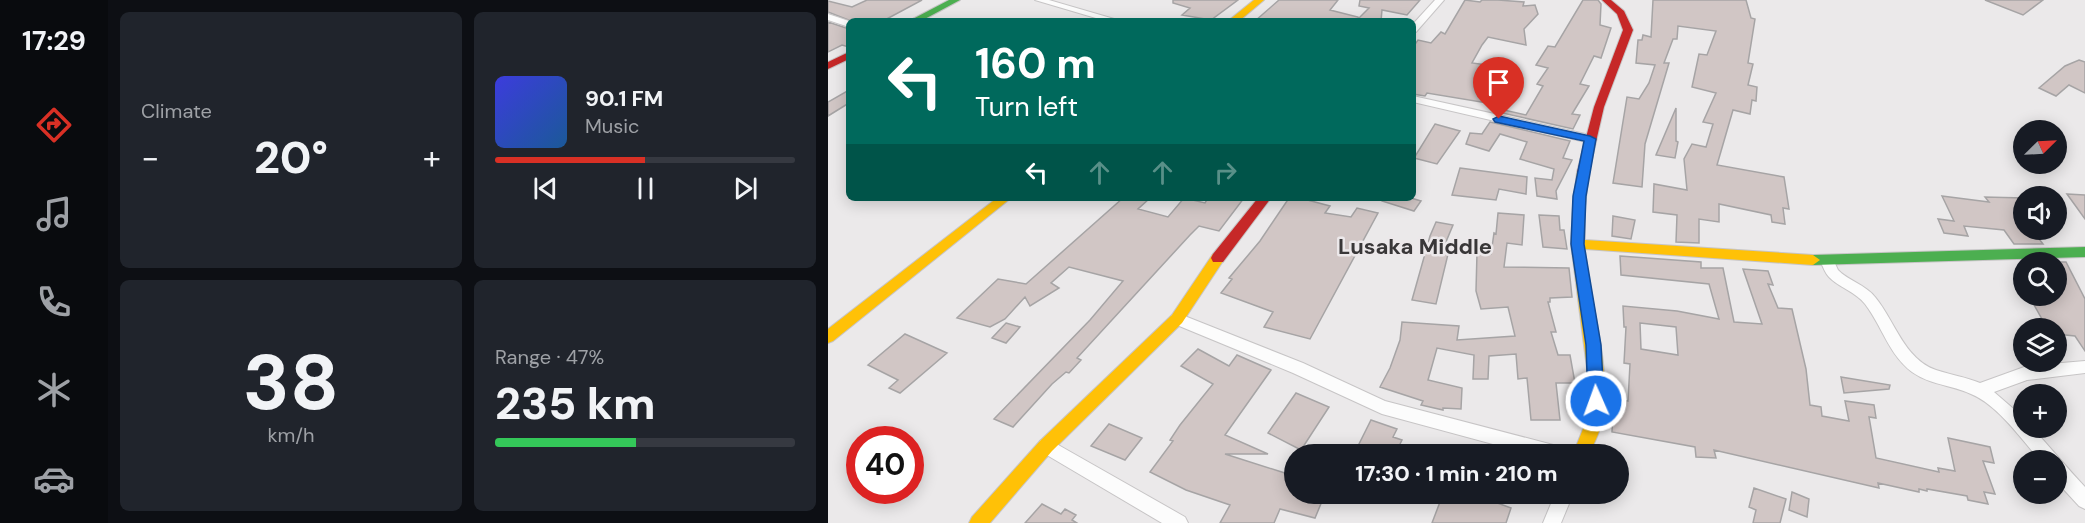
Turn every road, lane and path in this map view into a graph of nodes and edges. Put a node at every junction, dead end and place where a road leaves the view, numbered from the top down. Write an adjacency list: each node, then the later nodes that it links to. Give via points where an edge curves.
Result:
1 (956, 0): 8 (street)
2 (1039, 0): 6 (street)
3 (1260, 0): 10 (street)
4 (1440, 0): 12 (street)
5 (1606, 0): 16 (street, via 1622,13 1628,30 1604,88)
6 (1060, 2): 9 (street)
7 (828, 16): 11 (street)
8 (920, 18)
9 (1107, 18)
10 (1237, 18)
11 (846, 23)
12 (1416, 27)
13 (846, 57): 14 (street)
14 (828, 66)
15 (1416, 100): 16 (street)
16 (1590, 139): 19 (street, via 1579,196)
17 (1001, 201): 23 (street)
18 (1263, 201): 22 (street)
19 (1578, 244): 21 (street); 27 (street, via 1596,390 1594,422)
20 (2085, 252): 21 (street)
21 (1827, 261): 25 (street, via 1834,274 1870,300 1892,338 1912,362 1932,376)
22 (1177, 319): 26 (street, via 1382,407); 28 (street)
23 (828, 337)
24 (2085, 368): 25 (street, via 2027,374)
25 (1980, 390): 29 (street, via 2011,415)
26 (1520, 444)
27 (1585, 444)
28 (1046, 446): 33 (street); 34 (street)
29 (2041, 450)
30 (2067, 480): 31 (street)
31 (2085, 500)
32 (1560, 504): 35 (street)
33 (978, 523)
34 (1179, 523)
35 (1552, 523)

